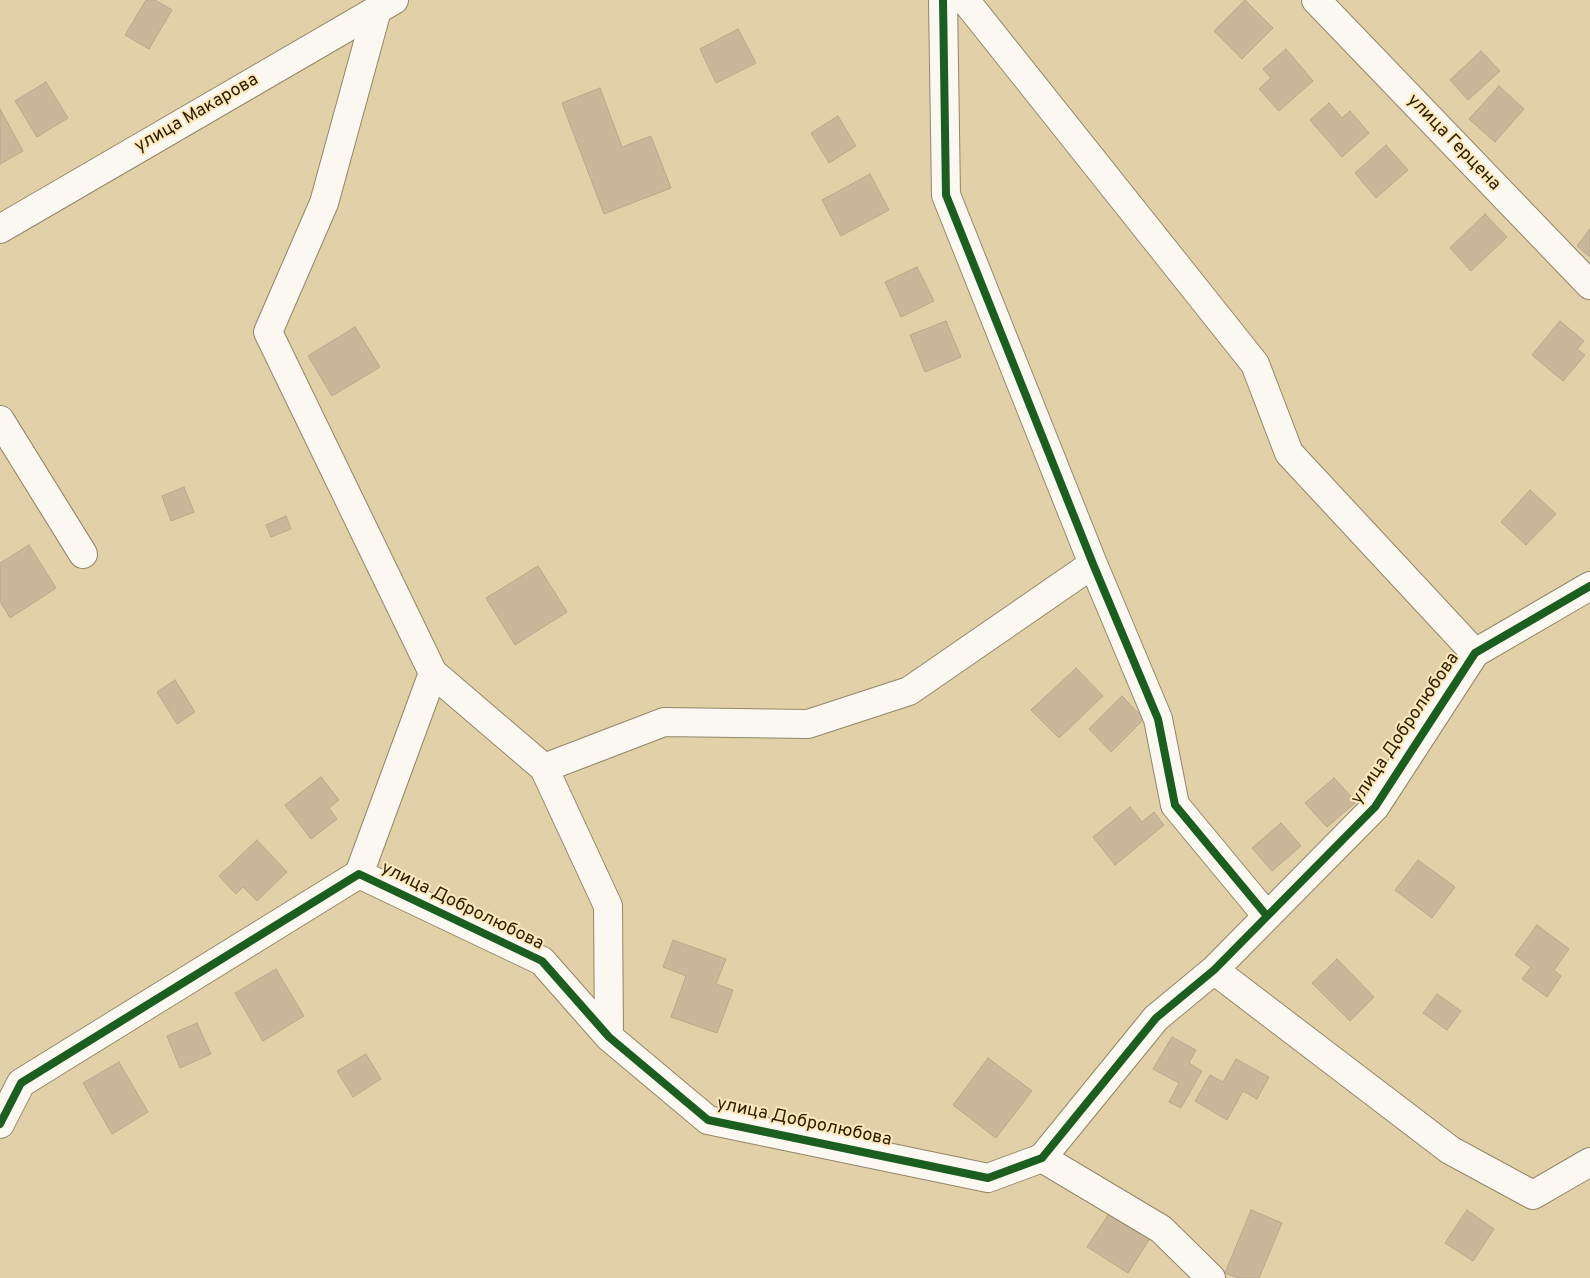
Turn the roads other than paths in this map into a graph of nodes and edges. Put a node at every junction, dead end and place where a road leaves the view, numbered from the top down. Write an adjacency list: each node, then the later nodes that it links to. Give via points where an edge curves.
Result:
1 (943, 0): 9 (street, via 946,195)
2 (965, 0): 11 (street, via 1255,364 1289,453)
3 (1316, 0): 6 (street, улица Герцена)
4 (385, 5): 5 (street, улица Макарова); 12 (street, via 324,203 268,332)
5 (0, 229)
6 (1590, 285)
7 (0, 420): 8 (street)
8 (83, 554)
9 (1093, 564): 13 (street, via 909,690 808,724 664,722); 15 (street, via 1158,719 1175,805)
10 (1590, 586): 11 (street, улица Добролюбова)
11 (1475, 653): 15 (street, улица Добролюбова, via 1374,807)
12 (433, 673): 13 (street); 14 (street)
13 (544, 768): 17 (street, via 608,906)
14 (359, 874): 17 (street, улица Добролюбова, via 542,961); 18 (street, улица Добролюбова, via 21,1084)
15 (1267, 916): 16 (street, улица Добролюбова)
16 (1214, 970): 19 (street, улица Добролюбова, via 1156,1018); 20 (street, via 1450,1150 1533,1195)
17 (609, 1036): 19 (street, улица Добролюбова, via 708,1120 988,1178)
18 (0, 1124)
19 (1042, 1158): 21 (street, via 1161,1229)
20 (1590, 1162)
21 (1211, 1278)

